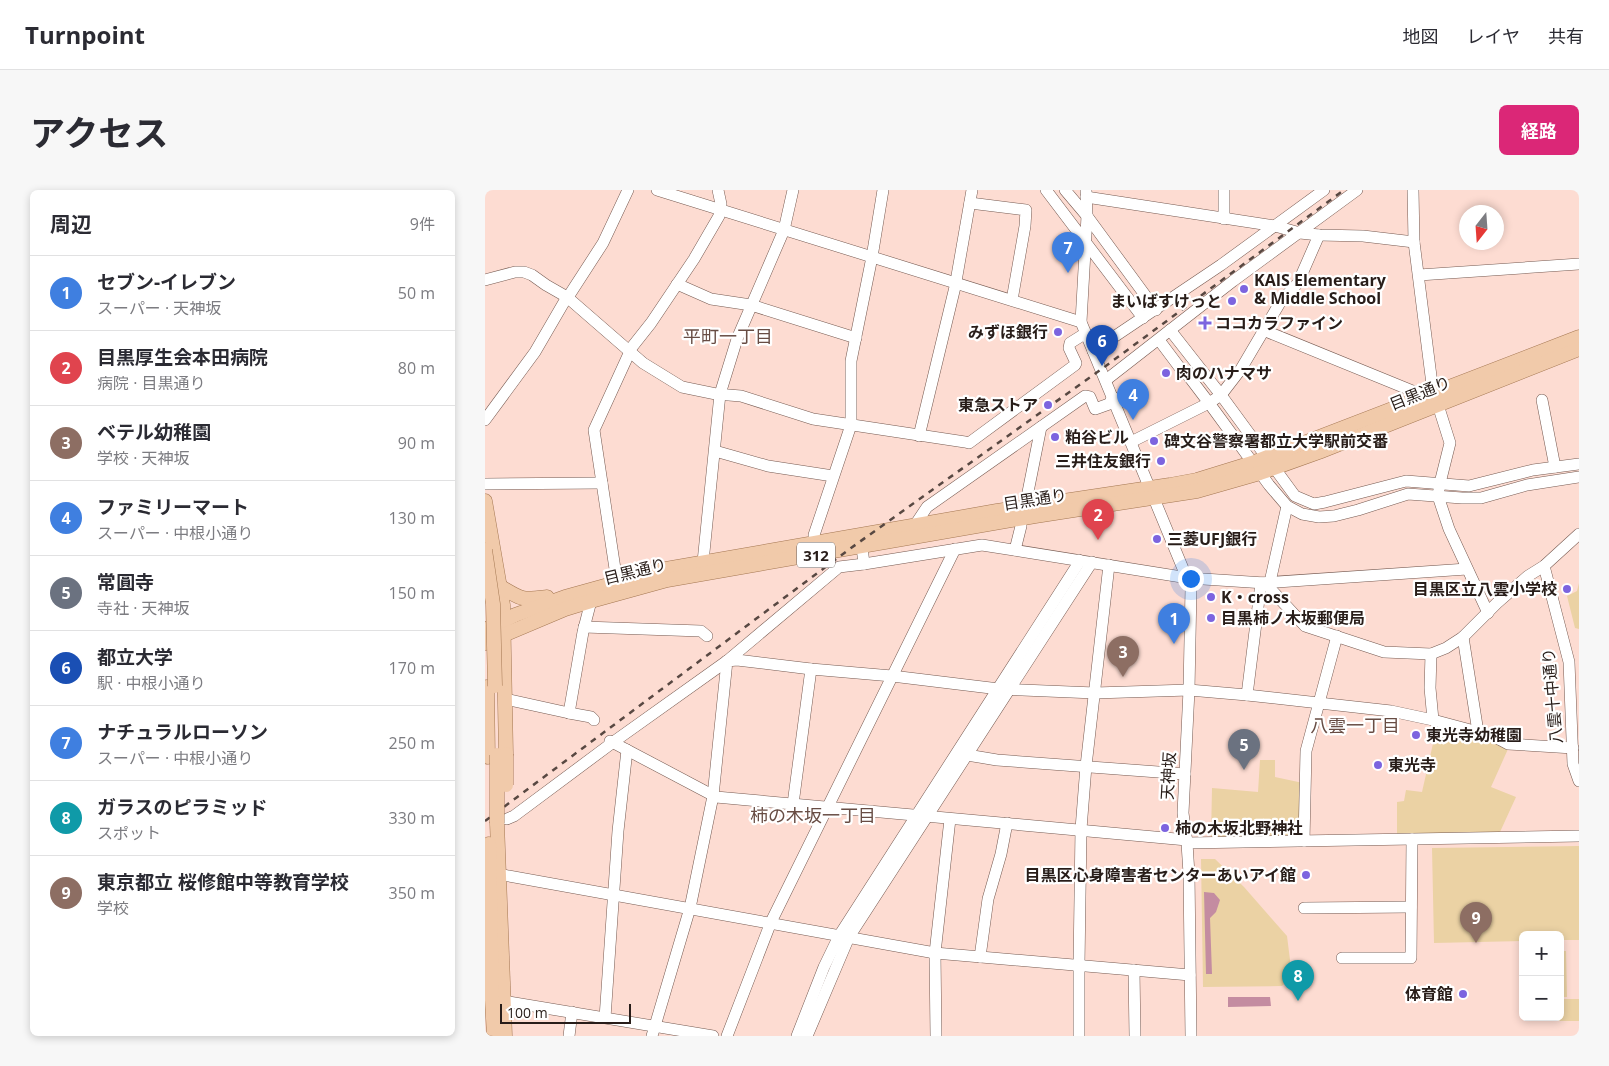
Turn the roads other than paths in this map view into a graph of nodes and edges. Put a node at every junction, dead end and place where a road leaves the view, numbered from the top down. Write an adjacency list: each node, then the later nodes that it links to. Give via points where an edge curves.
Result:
1 (628, 190): 30 (street, via 603,243)
2 (657, 190): 15 (street)
3 (719, 190): 15 (street)
4 (793, 190): 19 (street)
5 (883, 190): 24 (street)
6 (972, 190): 14 (street)
7 (1046, 190): 22 (street)
8 (1065, 190): 16 (street)
9 (1224, 190): 17 (street)
10 (1324, 190): 18 (street)
11 (1357, 190): 20 (street)
12 (1413, 190): 23 (street)
13 (1086, 193): 16 (street); 17 (street)
14 (970, 203): 28 (street); 31 (street, via 1026,210)
15 (721, 210): 19 (street); 29 (street)
16 (1086, 219): 22 (street); 33 (street)
17 (1224, 219): 18 (street)
18 (1275, 226): 20 (street); 33 (street)
19 (784, 230): 24 (street); 32 (street)
20 (1300, 233): 21 (street); 36 (street)
21 (1319, 235): 23 (street); 35 (street, via 1298,283 1281,301)
22 (1085, 238): 33 (street); 34 (street)
23 (1414, 242): 26 (street)
24 (872, 257): 28 (street); 38 (street)
25 (1579, 264): 26 (street)
26 (1419, 275): 46 (street)
27 (485, 280): 30 (street, via 524,272)
28 (956, 283): 31 (street); 52 (street)
29 (677, 284): 32 (street, via 711,299); 40 (street)
30 (567, 297): 40 (street); 49 (street, via 535,352)
31 (1012, 300): 34 (street)
32 (751, 306): 38 (street); 43 (street)
33 (1149, 314): 41 (street)
34 (1084, 328): 41 (street, 天神坂); 52 (street, via 1069,345 1075,365 969,443)
35 (1263, 330): 44 (street, via 1241,369); 46 (street)
36 (1165, 335): 42 (street); 44 (street); 48 (street, via 1180,368)
37 (1579, 337): 46 (main road, 目黒通り / 312)
38 (856, 338): 50 (street, via 851,361)
39 (1579, 349): 46 (main road, 目黒通り / 312)
40 (629, 351): 43 (street, via 682,387); 61 (street, via 595,430)
41 (1093, 351): 42 (street, 天神坂)
42 (1106, 380): 45 (street, 天神坂)
43 (720, 394): 50 (street, via 741,396 813,419); 54 (street)
44 (1221, 395): 48 (street); 55 (street)
45 (1113, 398): 51 (street, via 1109,404 1095,409 1090,398 1085,396); 53 (street, 天神坂)
46 (1432, 398): 55 (main road, 目黒通り / 312, via 1319,452); 62 (street, via 1450,443)
47 (1542, 400): 57 (street)
48 (1209, 404): 53 (street); 58 (street)
49 (485, 420)
50 (851, 425): 52 (street); 59 (street)
51 (1041, 427): 68 (street); 69 (street, via 927,506)
52 (919, 436)
53 (1131, 442): 64 (street, 天神坂)
54 (715, 451): 59 (street, via 768,466); 78 (street)
55 (1270, 463): 58 (main road, 目黒通り / 312); 62 (street, via 1295,496 1314,504 1406,481)
56 (1579, 464): 57 (street)
57 (1555, 467): 62 (street, via 1469,486)
58 (1256, 468): 64 (main road, 目黒通り / 312, via 1197,491); 67 (street)
59 (833, 476): 72 (street, via 814,535)
60 (1579, 477): 65 (street, via 1527,484 1481,498)
61 (602, 483): 63 (street); 85 (street)
62 (1440, 483): 65 (street)
63 (485, 484)
64 (1153, 493): 68 (main road, 目黒通り / 312); 84 (street, 天神坂)
65 (1438, 496): 67 (street, via 1408,494 1359,510 1319,517 1302,514); 83 (street)
66 (485, 501): 87 (main road)
67 (1287, 506): 86 (street)
68 (1023, 513): 69 (main road, 目黒通り / 312); 70 (main road, 目黒通り / 312); 76 (street)
69 (915, 524): 72 (main road, 目黒通り / 312)
70 (963, 529): 73 (main road, 目黒通り / 312); 74 (street)
71 (1579, 534): 82 (street)
72 (815, 543): 78 (main road, 目黒通り / 312)
73 (862, 547): 80 (street); 89 (main road, 目黒通り / 312, via 667,580)
74 (960, 548): 76 (street, via 982,544); 80 (street); 102 (street)
75 (485, 550): 103 (main road, bridge, via 493,604)
76 (1015, 550): 77 (street)
77 (1079, 560): 79 (street); 104 (street)
78 (703, 562): 85 (main road, 目黒通り / 312)
79 (1092, 562): 81 (street); 104 (street)
80 (864, 564): 100 (street, via 839,567)
81 (1109, 565): 84 (street); 106 (street)
82 (1544, 566): 90 (street); 115 (street, 八雲十中通り, via 1569,662)
83 (1467, 570): 86 (street); 90 (street)
84 (1187, 578): 86 (street); 105 (street, 天神坂, via 1191,591)
85 (617, 582): 88 (main road, 目黒通り / 312)
86 (1265, 583): 96 (street, via 1305,626); 107 (street)
87 (501, 587): 88 (main road, via 529,600); 92 (main road)
88 (565, 597): 92 (main road, 目黒通り / 312)
89 (591, 601): 92 (main road, 目黒通り / 312); 93 (street)
90 (1487, 613): 97 (street)
91 (485, 625): 103 (main road)
92 (504, 627): 94 (main road, 目黒通り / 312); 98 (main road, 目黒通り / 312); 108 (main road)
93 (584, 627): 95 (street, via 701,631); 110 (street)
94 (485, 630)
95 (707, 636)
96 (1337, 636): 99 (street, via 1384,652); 109 (street)
97 (1463, 637): 99 (street); 113 (street)
98 (485, 643)
99 (1431, 654): 112 (street)
100 (727, 661): 101 (street); 114 (street); 123 (street)
101 (811, 669): 102 (street); 124 (street)
102 (892, 676): 104 (street); 125 (street)
103 (491, 687): 117 (main road)
104 (1004, 689): 106 (street); 118 (street); 126 (street)
105 (1189, 690): 106 (street); 107 (street); 121 (street, 天神坂)
106 (1095, 694): 120 (street)
107 (1247, 695): 109 (street)
108 (505, 699): 110 (street); 117 (main road)
109 (1319, 703): 112 (street, via 1391,711); 134 (street, via 1306,751)
110 (569, 714): 111 (street)
111 (594, 720)
112 (1433, 720): 113 (street)
113 (1478, 732): 115 (street, via 1508,744)
114 (611, 742): 116 (street); 128 (street, via 514,816)
115 (1573, 748): 119 (street, 八雲十中通り)
116 (627, 750): 123 (street); 138 (street)
117 (497, 755): 128 (main road, bridge)
118 (967, 755): 120 (street); 126 (street)
119 (1576, 765): 122 (street, 八雲十中通り)
120 (1086, 766): 121 (street); 130 (street)
121 (1185, 774): 133 (street, 天神坂, via 1183,818)
122 (1579, 781)
123 (713, 796): 124 (street); 140 (street)
124 (793, 804): 125 (street)
125 (827, 807): 126 (street); 142 (street)
126 (922, 816): 127 (street); 144 (street)
127 (950, 819): 129 (street); 145 (street)
128 (497, 822): 136 (main road); 137 (main road)
129 (1007, 823): 130 (street); 146 (street, via 988,899)
130 (1081, 829): 133 (street); 148 (street)
131 (1579, 836): 132 (street)
132 (1412, 839): 134 (street); 139 (street)
133 (1187, 841): 134 (street); 150 (street, 天神坂)
134 (1304, 841)
135 (485, 871): 137 (main road)
136 (503, 875): 137 (main road); 138 (street)
137 (495, 894): 143 (main road); 151 (main road)
138 (614, 895): 140 (street); 153 (street)
139 (1411, 907): 141 (street); 147 (street, via 1411,958)
140 (690, 908): 142 (street); 154 (street)
141 (1304, 908)
142 (771, 922): 144 (street); 159 (street)
143 (488, 927): 151 (main road)
144 (844, 936): 145 (street); 160 (street, via 824,967); 161 (street)
145 (935, 953): 146 (street); 162 (street)
146 (980, 957): 148 (street)
147 (1342, 958)
148 (1079, 965): 149 (street); 163 (street)
149 (1134, 970): 150 (street); 164 (street)
150 (1190, 975): 165 (street, 天神坂)
151 (493, 1000): 152 (street); 155 (main road); 156 (main road)
152 (572, 1012): 153 (street); 157 (street)
153 (605, 1018): 154 (street)
154 (654, 1031): 158 (street)
155 (494, 1036)
156 (505, 1036)
157 (569, 1036)
158 (713, 1036)
159 (727, 1036)
160 (797, 1036)
161 (807, 1036)
162 (936, 1036)
163 (1079, 1036)
164 (1135, 1036)
165 (1191, 1036)

